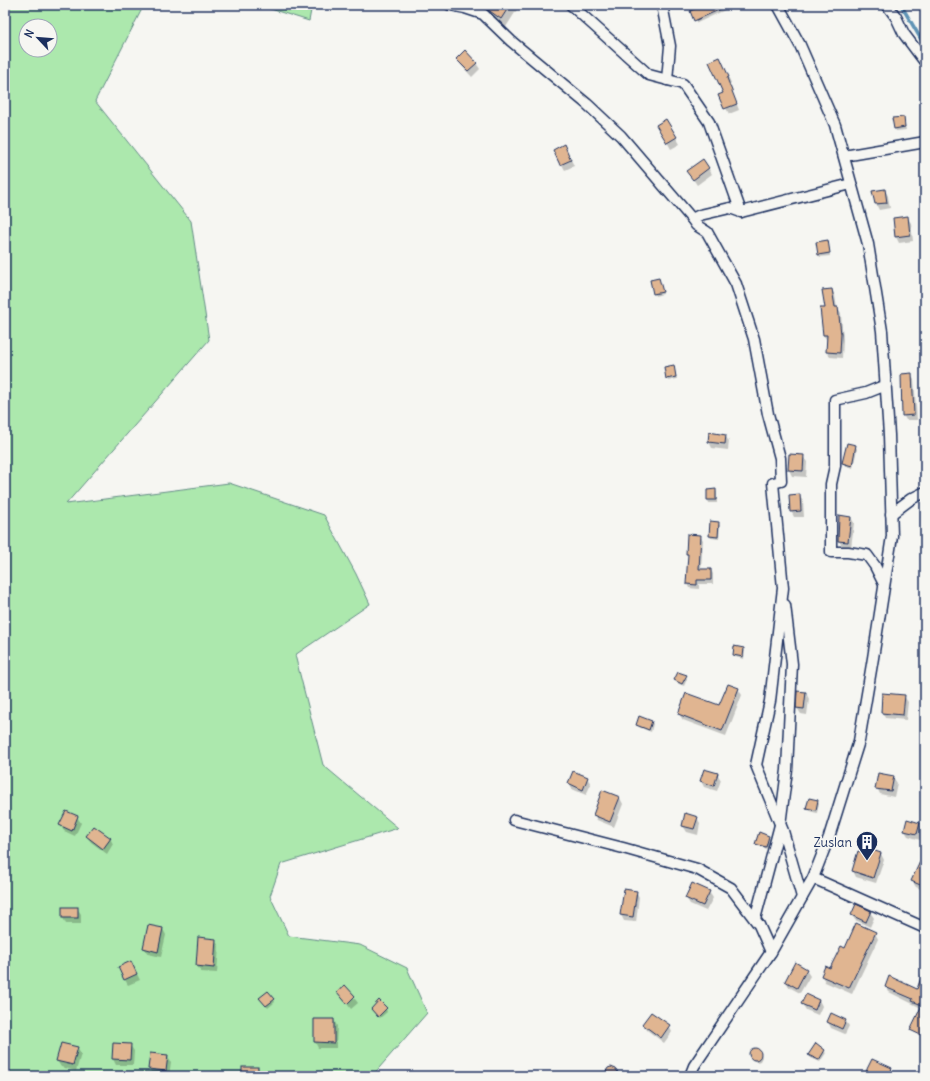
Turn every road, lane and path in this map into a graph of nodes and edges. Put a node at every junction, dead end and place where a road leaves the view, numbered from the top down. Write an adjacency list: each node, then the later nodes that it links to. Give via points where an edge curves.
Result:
1 (450, 5): 12 (street, via 483,14 511,41 587,104 621,136)
2 (571, 5): 7 (street, via 649,75)
3 (662, 5): 7 (street, via 670,46)
4 (778, 5): 9 (street, via 800,45 835,125)
5 (886, 5): 6 (street)
6 (925, 62)
7 (666, 80): 11 (street, via 683,84 709,122)
8 (925, 142): 9 (street)
9 (844, 156): 10 (street)
10 (851, 184): 11 (street); 13 (street, via 868,244 882,331)
11 (741, 212): 12 (street, via 730,208)
12 (692, 219): 17 (street, via 707,232 736,284 754,339 768,414 780,458 781,481 773,483)
13 (886, 385): 15 (street); 16 (street, via 866,393 835,400 835,466 831,484 830,525 831,552 867,555)
14 (925, 492): 15 (street, via 910,499)
15 (891, 514): 16 (street, via 892,536)
16 (884, 584): 20 (street, via 859,741 829,837)
17 (783, 588): 19 (street, via 792,664 787,770); 19 (street, via 770,701 756,765)
18 (514, 820): 22 (street, via 697,869 731,888)
19 (780, 825): 21 (street); 22 (street)
20 (813, 878): 21 (street); 23 (street)
21 (802, 897): 24 (street)
22 (755, 919): 24 (street)
23 (925, 928)
24 (771, 952): 25 (street, via 694,1066)
25 (690, 1076)

